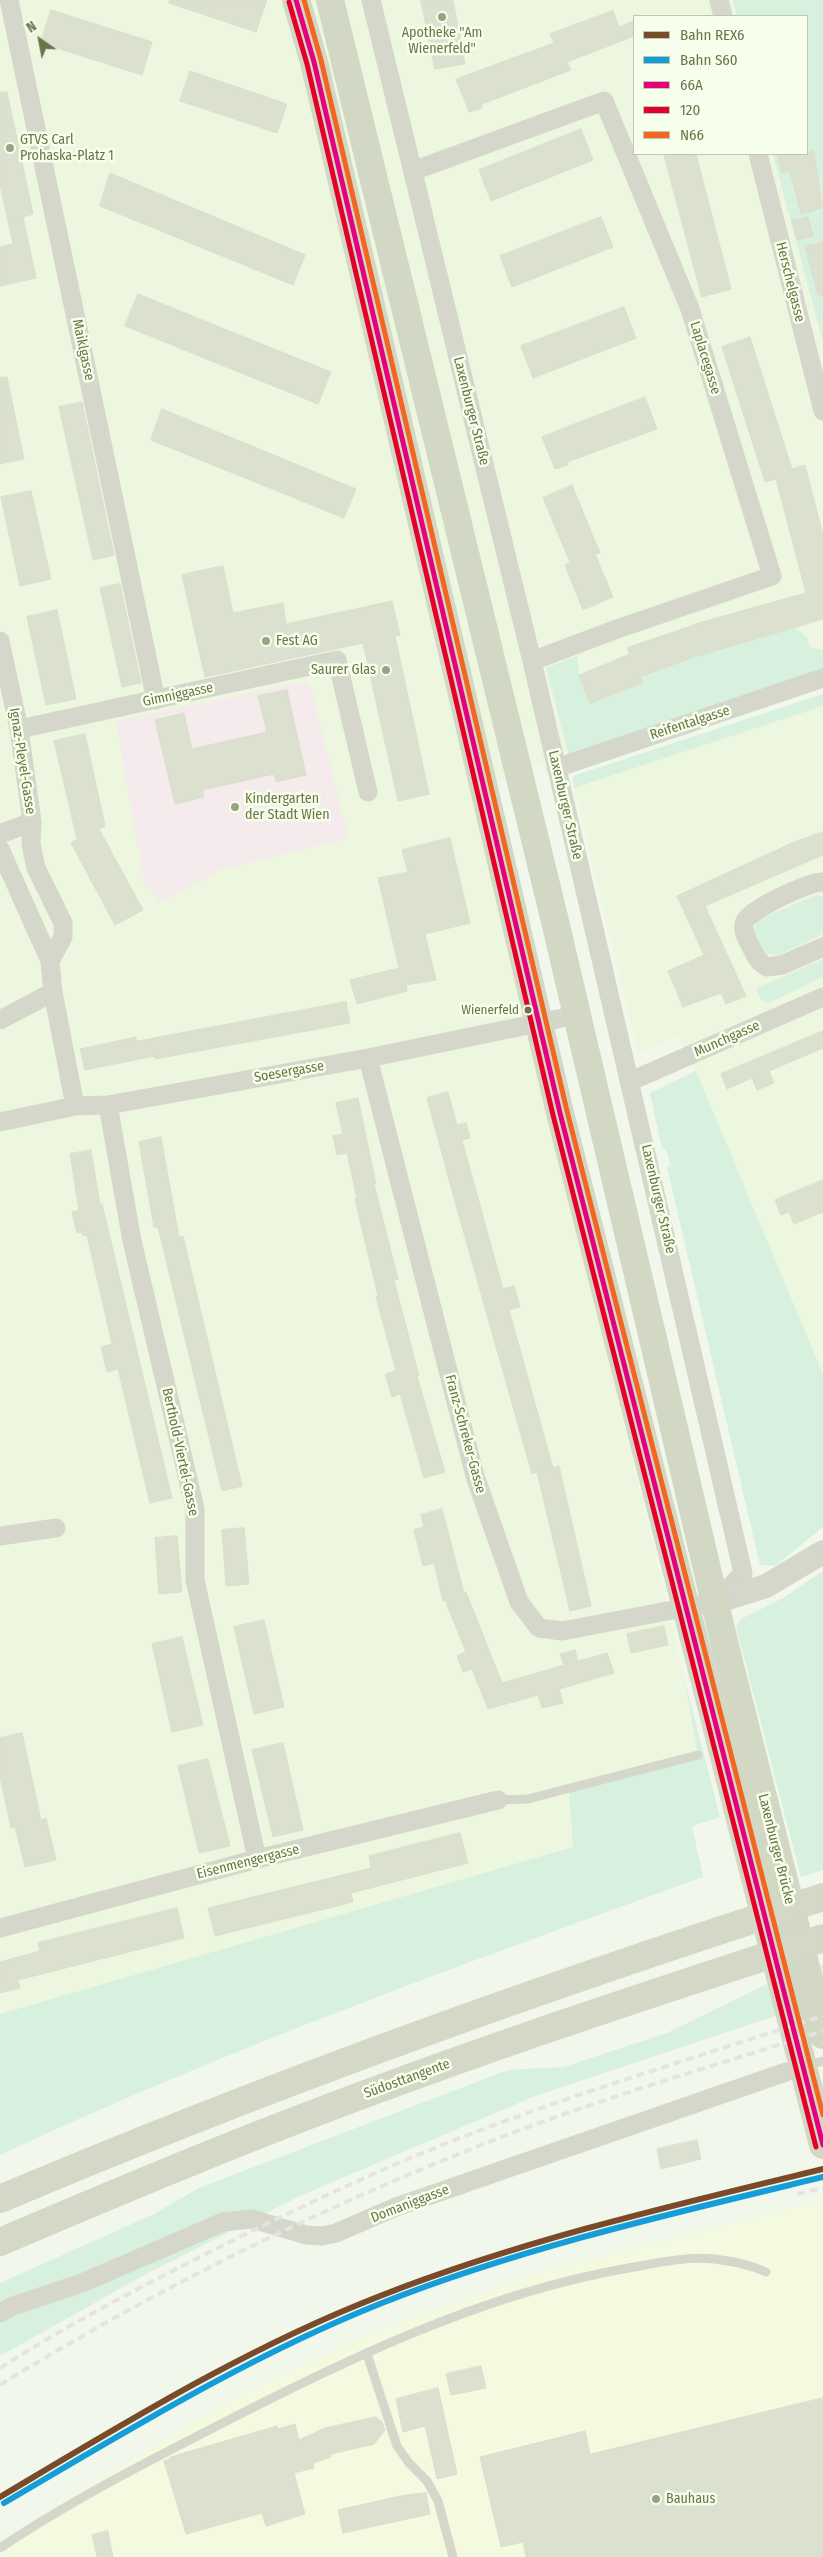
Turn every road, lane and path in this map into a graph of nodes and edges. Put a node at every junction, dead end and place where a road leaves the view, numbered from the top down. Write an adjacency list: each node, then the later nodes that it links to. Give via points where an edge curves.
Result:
1 (9, 0): 13 (street, Maiklgasse)
2 (296, 0): 27 (main road, via 316,72)
3 (330, 0): 25 (main road)
4 (370, 0): 8 (street, Laxenburger Straße)
5 (719, 0): 6 (street)
6 (723, 15)
7 (758, 155): 9 (street, Herschelgasse)
8 (413, 171): 11 (street, Laxenburger Straße); 11 (street, Laplacegasse, via 604,101 690,309 772,576)
9 (823, 411)
10 (0, 641): 14 (street, Ignaz-Pleyel-Gasse)
11 (532, 661): 15 (street, Laxenburger Straße)
12 (823, 678): 15 (street, Reifentalgasse)
13 (156, 700): 14 (street, Gimniggasse); 16 (street, Gimniggasse, via 337,660)
14 (19, 729): 17 (street, Ignaz-Pleyel-Gasse)
15 (556, 768): 29 (street, Laxenburger Straße)
16 (368, 792)
17 (32, 822): 18 (street); 22 (street, Ignaz-Pleyel-Gasse, via 31,844 36,868 63,923 63,937)
18 (0, 834)
19 (0, 849): 22 (street)
20 (823, 882): 21 (street, via 812,883 755,911 745,921 744,928 757,958 767,967 782,965)
21 (823, 947)
22 (50, 961): 23 (street)
23 (53, 992): 26 (street); 31 (street)
24 (823, 997): 29 (street, Munchgasse)
25 (577, 1015): 27 (street, Soesergasse); 36 (main road)
26 (0, 1020)
27 (538, 1024): 28 (street, Soesergasse); 37 (main road)
28 (368, 1058): 30 (street, Soesergasse); 37 (street, Franz-Schreker-Gasse, via 475,1476 519,1602 539,1628 562,1631)
29 (631, 1081): 36 (street, Laxenburger Straße, via 743,1573)
30 (108, 1105): 31 (street, Soesergasse); 40 (street, Berthold-Viertel-Gasse, via 132,1241 195,1509 195,1580)
31 (75, 1106): 32 (street, Soesergasse)
32 (0, 1122)
33 (56, 1528): 34 (street)
34 (0, 1536)
35 (823, 1552): 36 (street, via 766,1586)
36 (715, 1602): 37 (street, Franz-Schreker-Gasse); 44 (main road, Laxenburger Brücke)
37 (685, 1607): 47 (main road, Laxenburger Brücke)
38 (698, 1755): 39 (lane, via 528,1799)
39 (498, 1800): 40 (street, Eisenmengergasse)
40 (257, 1859): 42 (street, Eisenmengergasse)
41 (823, 1897): 48 (highway, via 603,1968 403,2039 234,2102)
42 (1, 1923)
43 (823, 1938): 49 (highway, Südosttangente, via 616,2005 425,2072 241,2142)
44 (823, 2035)
45 (823, 2061): 46 (lane, Domaniggasse)
46 (786, 2072): 51 (street, Domaniggasse, via 396,2207 336,2233 306,2235 252,2218 223,2222 82,2283)
47 (823, 2145)
48 (0, 2199)
49 (0, 2242)
50 (766, 2272): 52 (lane, via 748,2264 713,2259 663,2262 583,2276 488,2305)
51 (0, 2313)
52 (367, 2354): 53 (lane, via 305,2380 162,2454 34,2525); 54 (lane, via 396,2446 427,2481 438,2500)
53 (0, 2548)
54 (453, 2557)

